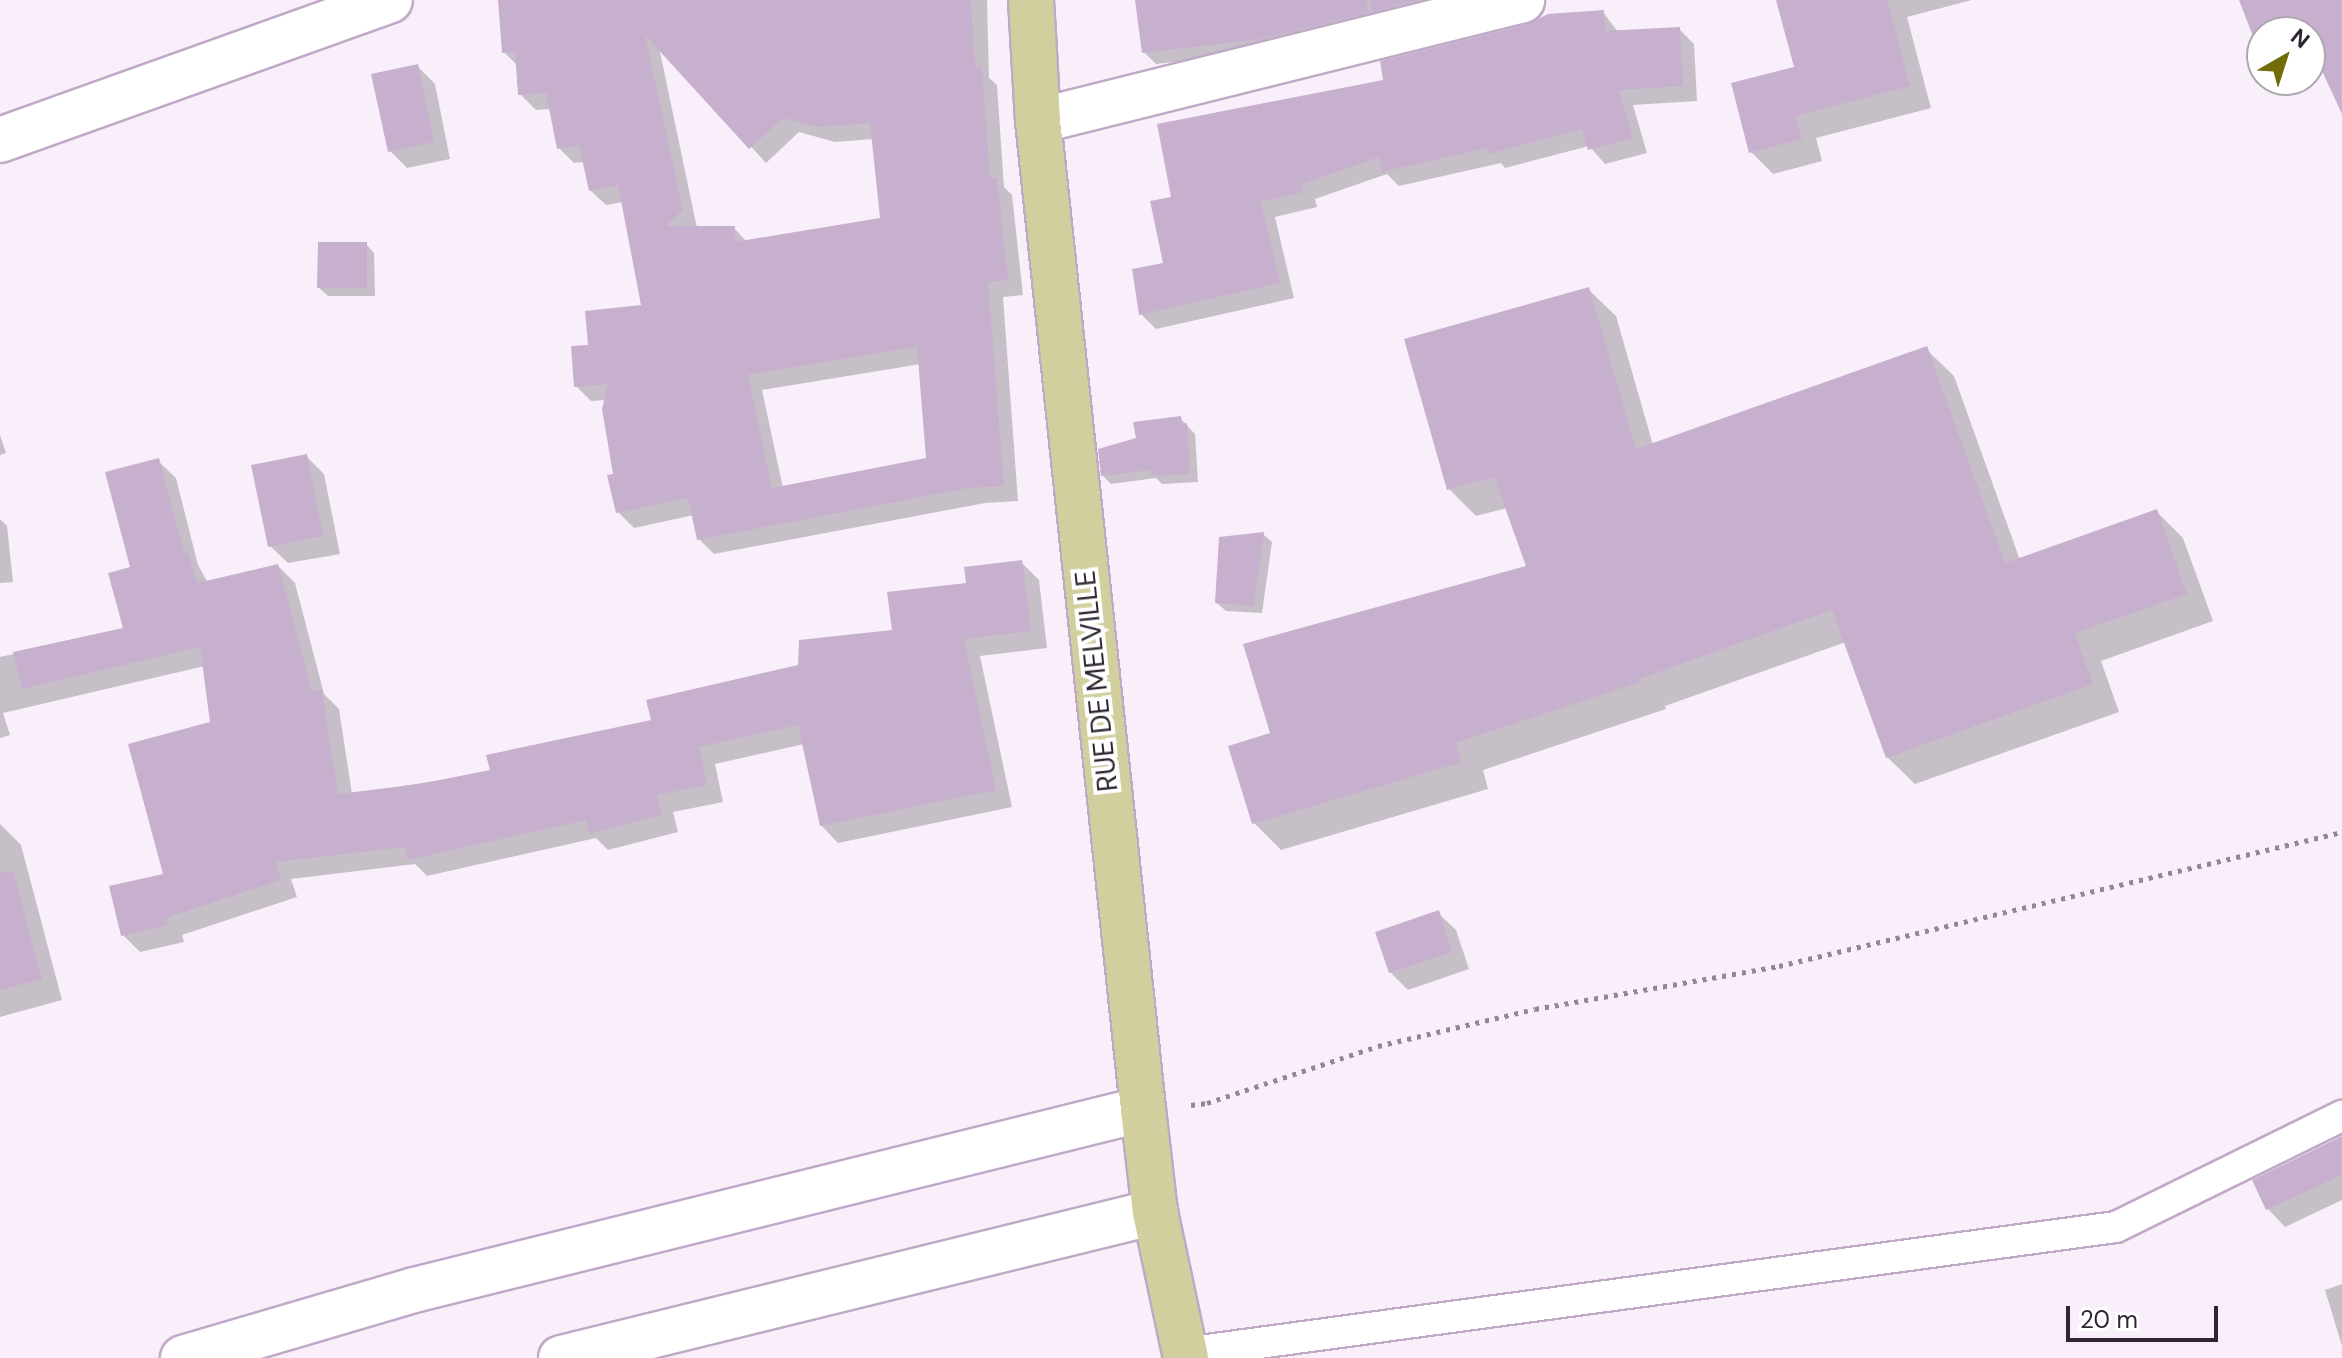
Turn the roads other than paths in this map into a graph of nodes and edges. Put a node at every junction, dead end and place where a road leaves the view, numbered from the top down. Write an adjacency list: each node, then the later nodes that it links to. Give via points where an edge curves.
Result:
1 (390, 0): 5 (street)
2 (1031, 0): 4 (main road, RUE DE MELVILLE)
3 (1522, 0): 4 (street)
4 (1038, 121): 6 (main road, RUE DE MELVILLE)
5 (0, 140)
6 (1143, 1109): 8 (main road, RUE DE MELVILLE); 10 (street, via 430,1286)
7 (2342, 1116): 9 (lane, via 2116,1227)
8 (1155, 1212): 9 (main road, RUE DE MELVILLE); 11 (street)
9 (1186, 1355)
10 (183, 1358)
11 (561, 1358)

